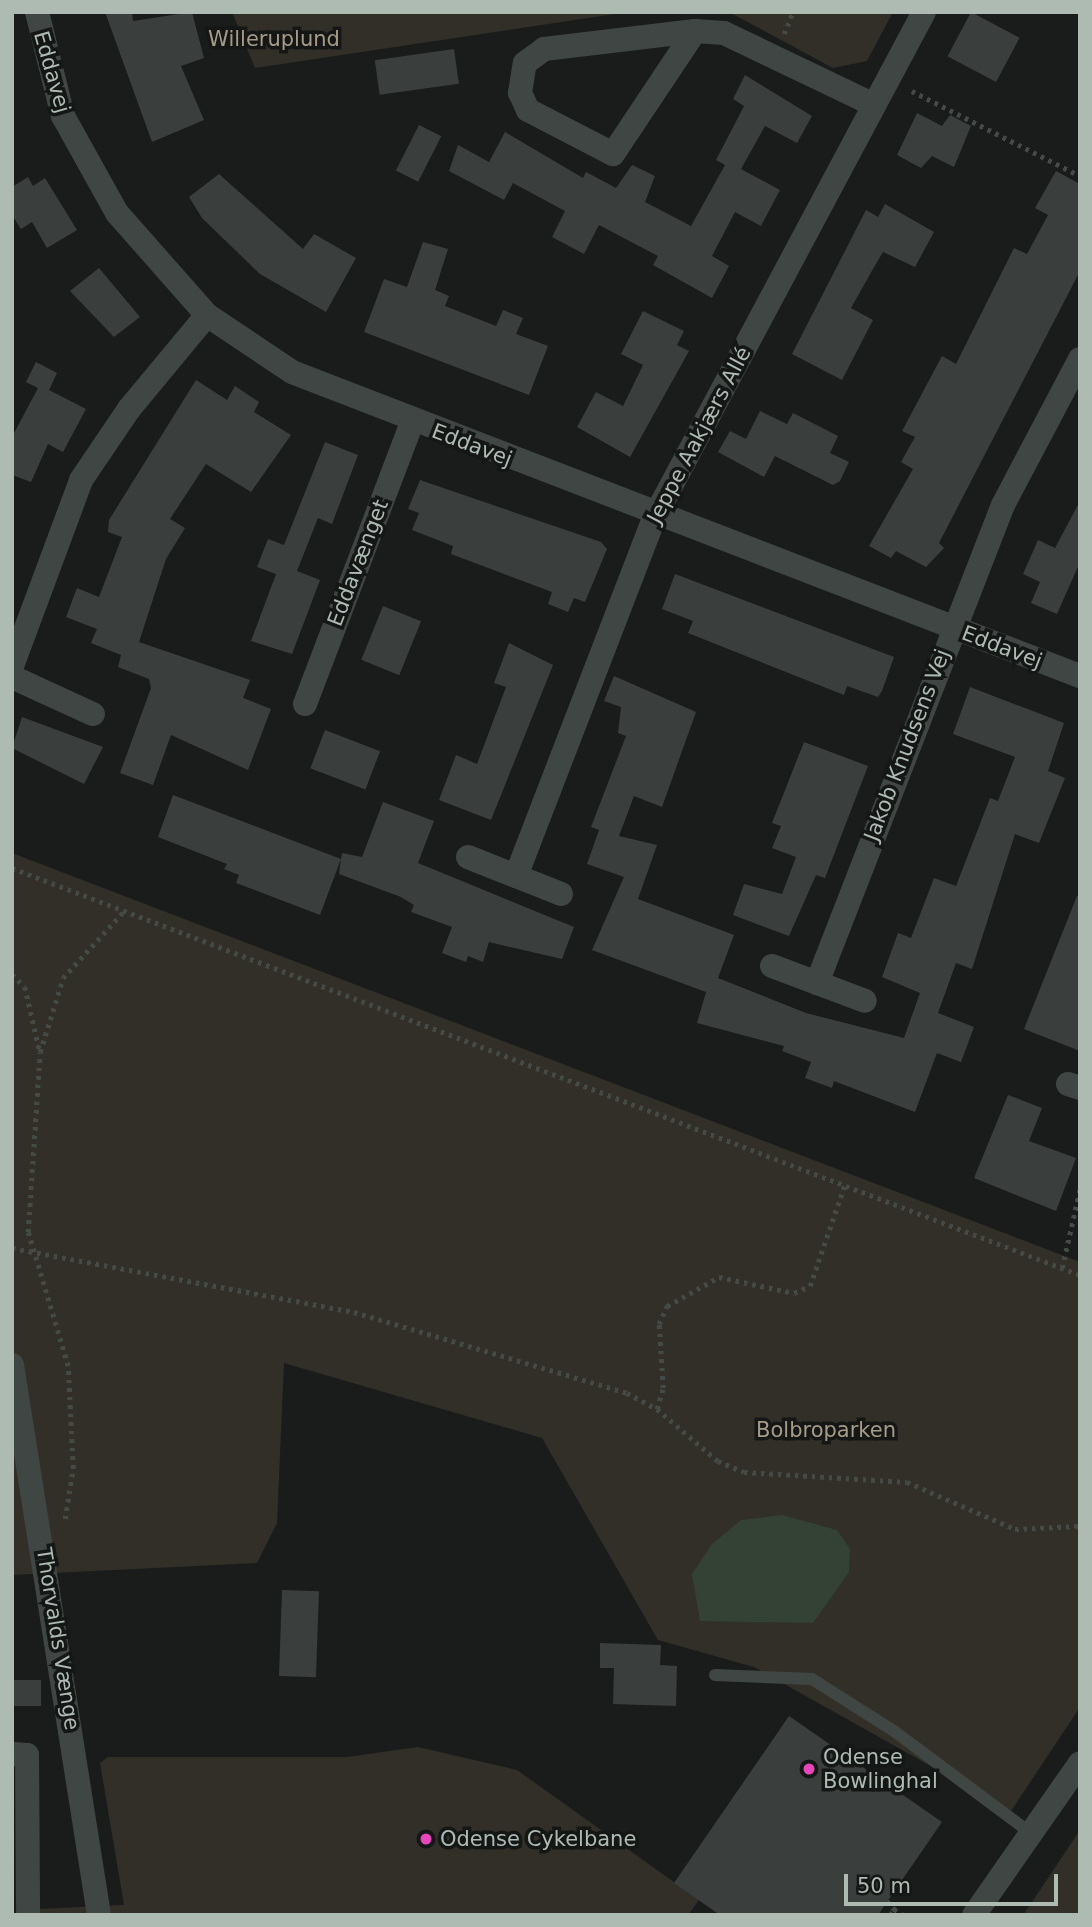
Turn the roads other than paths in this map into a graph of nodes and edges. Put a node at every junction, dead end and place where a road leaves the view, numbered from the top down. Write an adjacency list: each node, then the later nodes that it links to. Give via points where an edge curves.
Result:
1 (37, 12): 5 (street, Eddavej, via 64,117 117,213)
2 (924, 12): 4 (street, Jeppe Aakjærs Allé)
3 (695, 31): 3 (street, via 544,49 525,63 520,93 528,110 613,154); 4 (street, via 724,33)
4 (874, 105): 8 (street, Jeppe Aakjærs Allé)
5 (207, 314): 7 (street, Eddavej, via 292,372); 10 (street, via 129,409 81,480)
6 (1080, 359): 9 (street, Jakob Knudsens Vej, via 1003,505)
7 (412, 422): 8 (street, Eddavej); 13 (street, Eddavænget)
8 (655, 516): 9 (street, Eddavej); 16 (street, Jeppe Aakjærs Allé)
9 (952, 628): 11 (street, Eddavej); 19 (street, Jakob Knudsens Vej)
10 (12, 666)
11 (1080, 676)
12 (12, 677): 14 (street)
13 (305, 704)
14 (93, 714)
15 (468, 857): 16 (street)
16 (516, 876): 17 (street)
17 (561, 894)
18 (772, 967): 19 (street)
19 (817, 983): 20 (street)
20 (865, 1001)
21 (12, 1365): 27 (street, Thorvalds Vænge)
22 (715, 1675): 25 (lane, via 811,1679 894,1731)
23 (14, 1754): 26 (street, via 27,1755)
24 (1080, 1763): 25 (street)
25 (1031, 1833): 28 (street)
26 (29, 1915)
27 (99, 1915)
28 (974, 1915)

